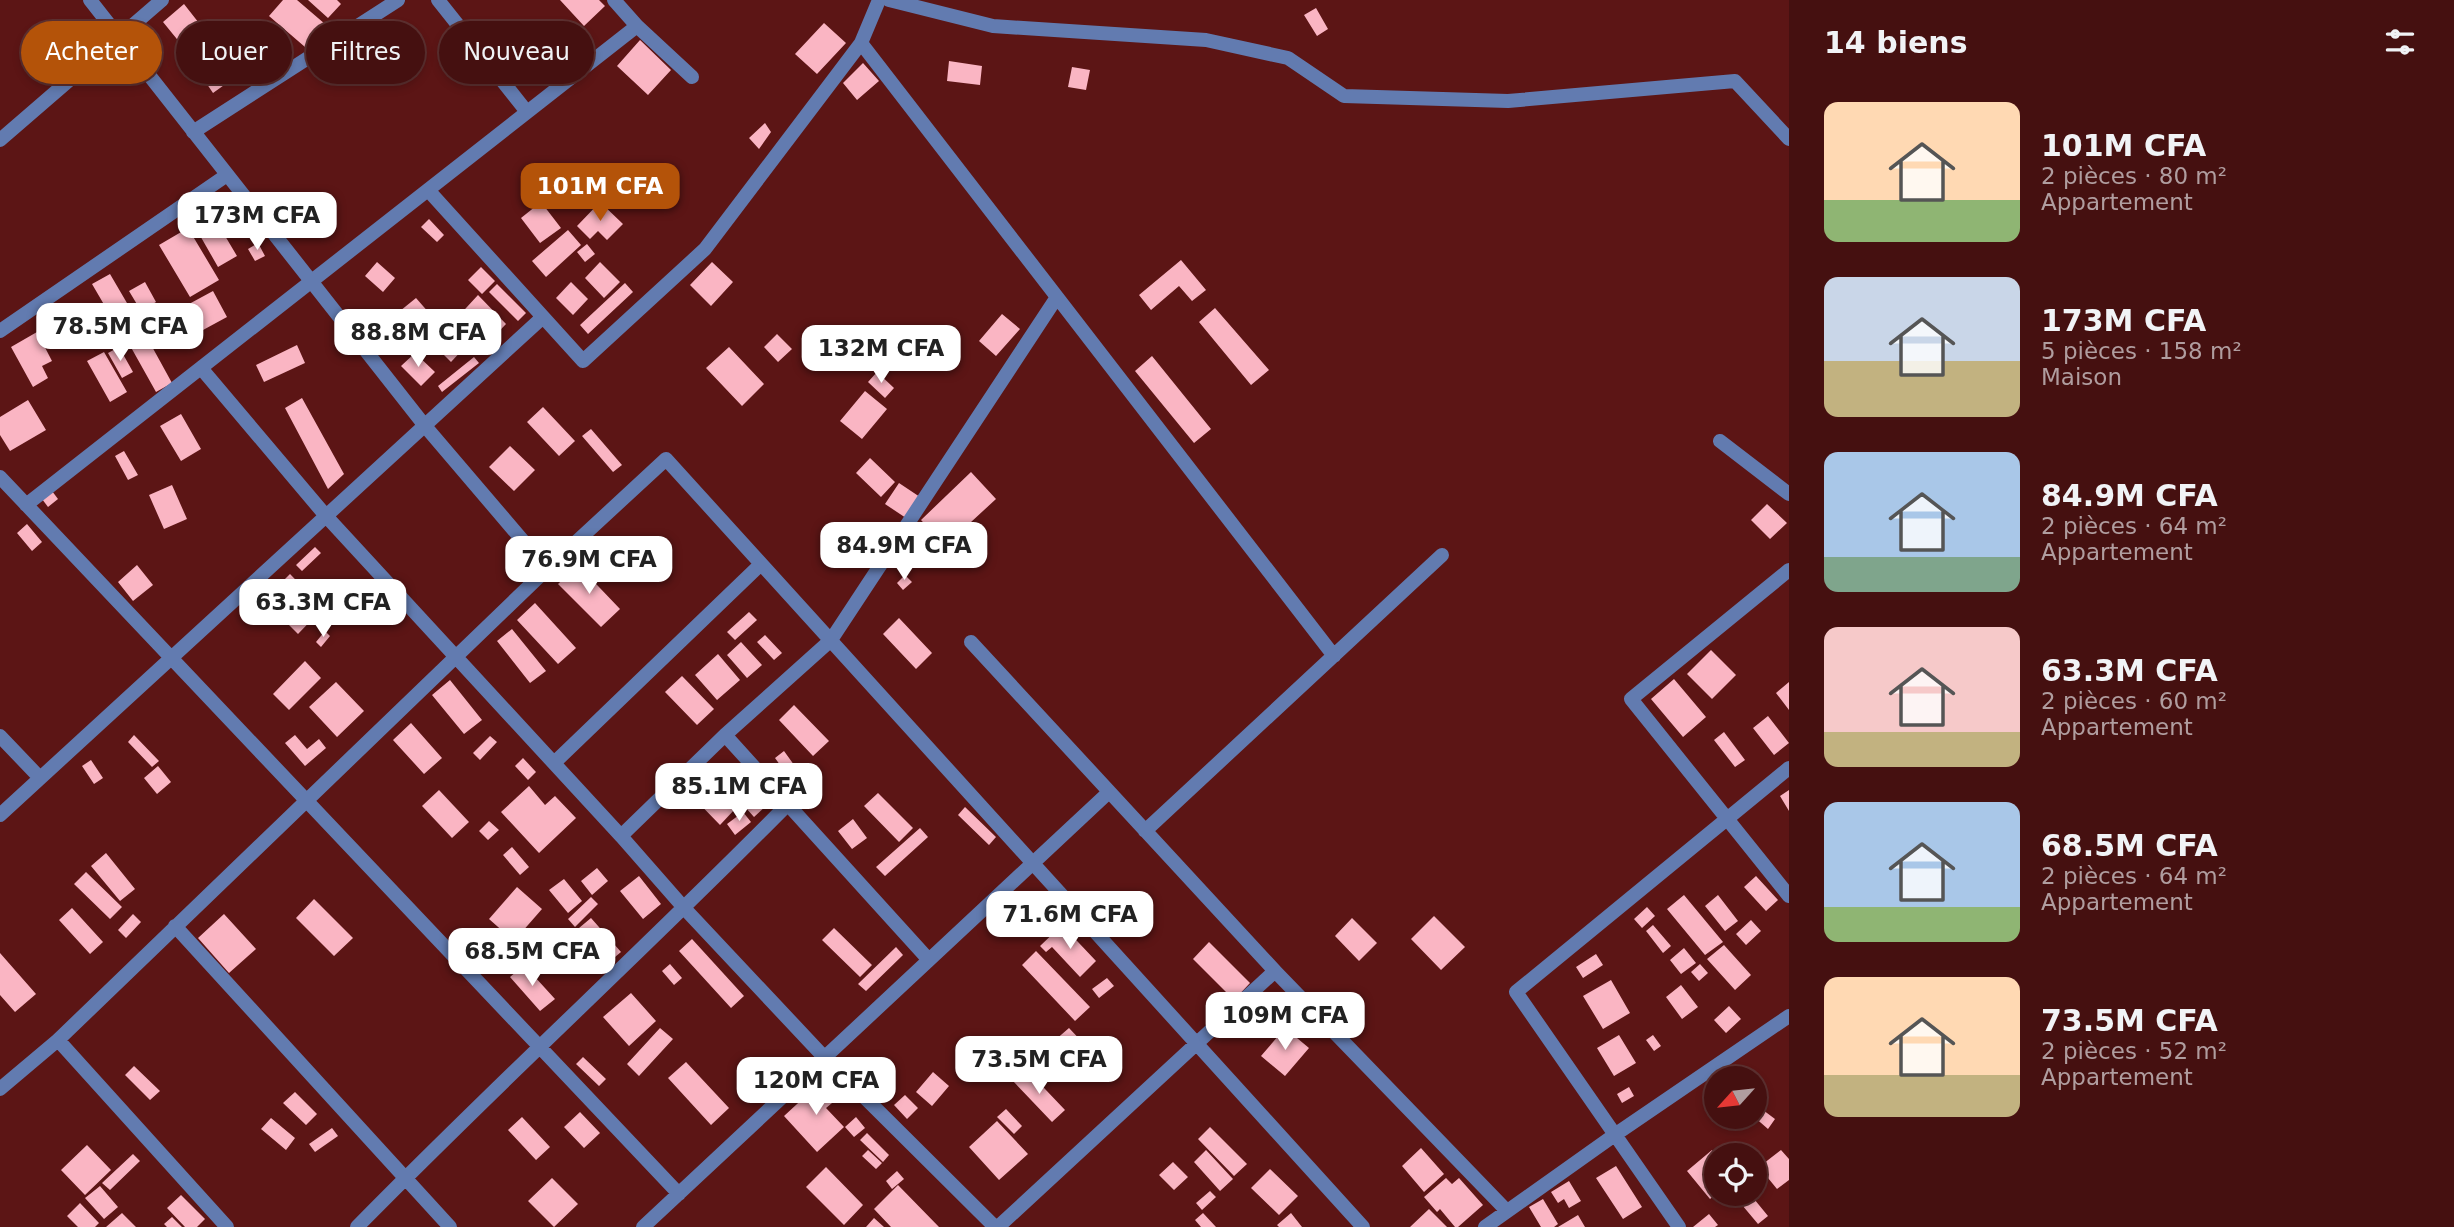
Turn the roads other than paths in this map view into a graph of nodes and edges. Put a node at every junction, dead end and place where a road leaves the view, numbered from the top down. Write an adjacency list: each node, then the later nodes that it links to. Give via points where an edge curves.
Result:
1 (90, 0): 8 (street)
2 (162, 0): 9 (street)
3 (398, 0): 16 (street)
4 (438, 0): 15 (street)
5 (614, 0): 10 (street)
6 (879, 0): 11 (street)
7 (889, 0): 17 (street, via 993,26 1206,40 1288,58 1345,96 1508,100 1735,81)
8 (106, 21)
9 (138, 21)
10 (637, 26): 12 (street); 15 (street)
11 (861, 43): 22 (street); 23 (street, via 705,249 583,361)
12 (692, 77)
13 (65, 84): 18 (street)
14 (156, 84): 16 (street)
15 (527, 112): 20 (street)
16 (193, 132): 19 (street)
17 (1789, 139)
18 (0, 141)
19 (227, 175): 21 (street); 24 (street)
20 (428, 190): 21 (street); 23 (street)
21 (312, 281): 25 (street); 26 (street)
22 (1057, 297): 36 (street); 38 (street)
23 (543, 317): 26 (street)
24 (0, 331)
25 (201, 368): 30 (street); 31 (street)
26 (425, 426): 31 (street); 34 (street)
27 (1720, 441): 29 (street)
28 (0, 477): 30 (street)
29 (1789, 494)
30 (26, 505): 39 (street)
31 (326, 516): 39 (street); 40 (street)
32 (1442, 555): 38 (street)
33 (761, 564): 34 (street, via 666,459); 36 (street); 43 (street)
34 (547, 569): 40 (street)
35 (1789, 570): 50 (street, via 1631,699)
36 (831, 640): 41 (street); 53 (street)
37 (971, 642): 46 (street)
38 (1334, 656): 51 (street)
39 (171, 657): 45 (street); 47 (street)
40 (457, 658): 43 (street); 47 (street)
41 (725, 735): 48 (street); 52 (street)
42 (0, 736): 45 (street)
43 (554, 763): 52 (street)
44 (1789, 768): 50 (street)
45 (40, 778): 49 (street)
46 (1109, 792): 51 (street); 53 (street)
47 (307, 801): 56 (street); 62 (street)
48 (788, 804): 55 (street); 57 (street)
49 (0, 816)
50 (1728, 820): 54 (street); 65 (street, via 1517,992)
51 (1145, 831): 58 (street)
52 (621, 836): 55 (street)
53 (1032, 863): 57 (street); 61 (street)
54 (1786, 887)
55 (685, 909): 62 (street); 63 (street)
56 (176, 926): 60 (street); 66 (street)
57 (929, 960): 63 (street)
58 (1275, 971): 61 (street); 68 (street)
59 (1789, 1016): 65 (street)
60 (58, 1040): 64 (street); 69 (street)
61 (1196, 1044): 73 (street); 74 (street)
62 (539, 1046): 66 (street); 67 (street)
63 (824, 1057): 67 (street); 73 (street)
64 (0, 1089)
65 (1616, 1134): 68 (street); 76 (street)
66 (405, 1178): 70 (street); 71 (street)
67 (679, 1194): 72 (street)
68 (1507, 1211): 75 (street)
69 (227, 1227)
70 (357, 1227)
71 (450, 1227)
72 (643, 1227)
73 (997, 1227)
74 (1363, 1227)
75 (1485, 1227)
76 (1679, 1227)

